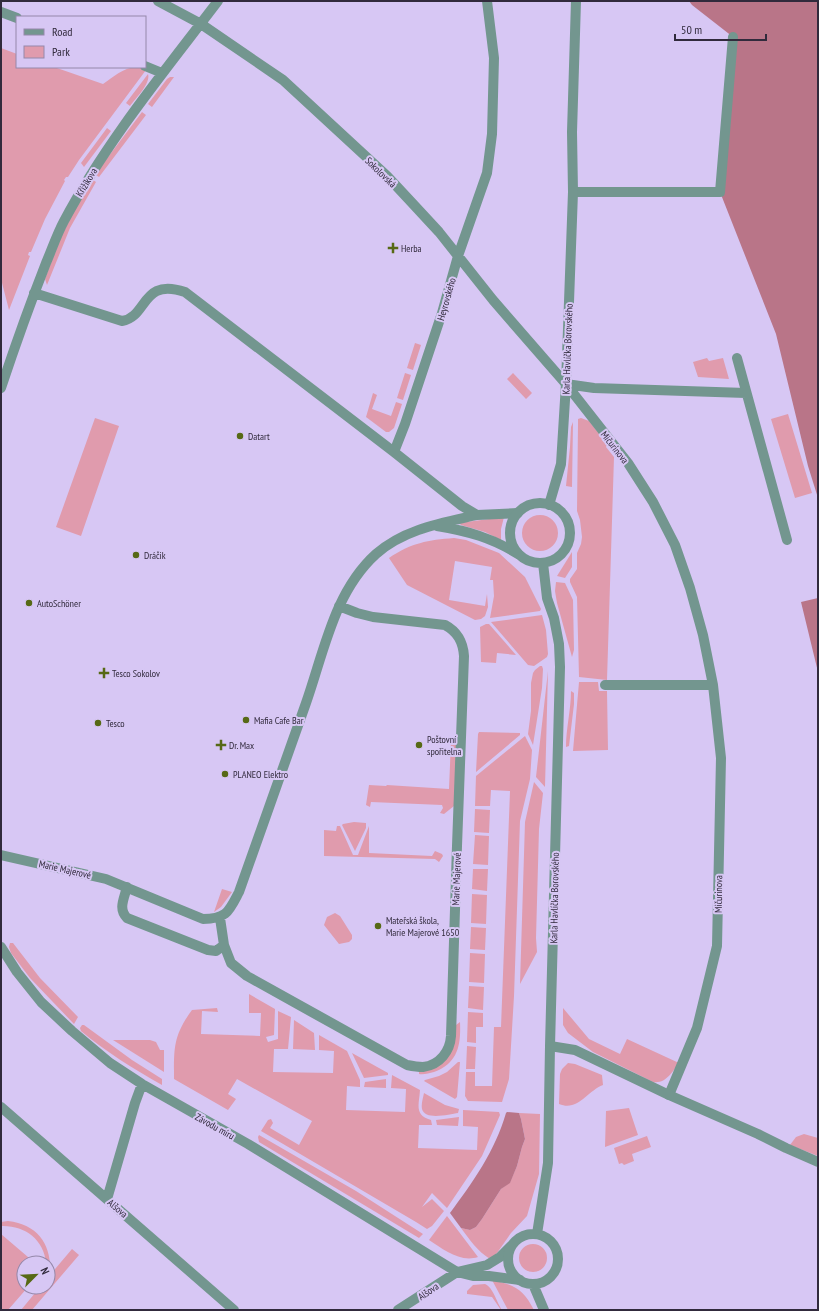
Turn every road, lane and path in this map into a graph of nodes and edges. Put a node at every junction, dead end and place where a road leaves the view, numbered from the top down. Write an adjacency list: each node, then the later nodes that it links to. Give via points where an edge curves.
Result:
1 (158, 1): 7 (street, Sokolovská)
2 (218, 1): 7 (street, Křižíkova)
3 (487, 1): 12 (street, Heyrovského, via 494,58 492,134 487,173)
4 (576, 1): 11 (street, Karla Havlíčka Borovského)
5 (1, 12): 6 (street)
6 (16, 18)
7 (201, 24): 10 (street, Křižíkova); 12 (street, Sokolovská, via 283,80 387,176)
8 (733, 36): 11 (street, via 720,192)
9 (146, 66): 10 (street)
10 (162, 73): 13 (street, Křižíkova, via 90,175 63,223)
11 (573, 192): 15 (street, Karla Havlíčka Borovského)
12 (458, 256): 15 (street, Sokolovská); 18 (street, Heyrovského, via 442,313)
13 (34, 293): 16 (street, Křižíkova); 18 (street, via 122,321 133,317 146,300 159,290 176,289 185,292)
14 (737, 358): 17 (street)
15 (566, 384): 17 (street, via 594,388); 19 (street, Karla Havlíčka Borovského, via 561,464); 28 (street, Mičurinova, via 628,462 653,502 675,545 703,635)
16 (1, 388)
17 (746, 393): 23 (street)
18 (394, 452): 21 (street)
19 (549, 505): 20 (street, via 534,504); 25 (street, via 566,519 569,538 560,555)
20 (518, 513): 21 (street); 24 (street, via 513,520 510,534 513,547)
21 (477, 515): 22 (street)
22 (431, 526): 24 (street, via 484,536); 26 (street, via 395,540 377,554 362,570)
23 (787, 540)
24 (518, 554): 25 (street, via 534,563)
25 (543, 563): 34 (street, Karla Havlíčka Borovského, via 547,598 559,644 560,667)
26 (338, 606): 31 (street, via 238,892 227,913); 32 (street, Marie Majerové, via 373,617 444,625 452,629 463,646 450,1045 446,1054 429,1066 407,1065 247,976 231,963)
27 (605, 685): 28 (street)
28 (713, 685): 36 (street, Mičurinova, via 721,758 717,946 697,1028)
29 (1, 855): 30 (street, Marie Majerové, via 106,879)
30 (127, 887): 31 (street, Marie Majerové, via 203,919); 32 (street, via 122,908 127,918 208,950 216,951)
31 (220, 918): 32 (street, Marie Majerové)
32 (224, 945)
33 (1, 947): 35 (street, Závodu míru, via 41,1002 110,1063)
34 (550, 1046): 36 (street, via 575,1050); 40 (street, Karla Havlíčka Borovského, via 548,1163)
35 (142, 1084): 39 (street); 42 (street, Závodu míru, via 248,1144)
36 (669, 1095): 38 (street)
37 (1, 1107): 39 (street, Alšova)
38 (818, 1162)
39 (107, 1199): 45 (street, Alšova)
40 (537, 1234): 41 (street, via 522,1236); 44 (street, via 552,1241 558,1256 558,1265 549,1278)
41 (512, 1246): 42 (street, via 487,1265); 43 (street, via 508,1261 514,1275)
42 (457, 1272): 43 (street, Závodu míru); 46 (street, Alšova)
43 (520, 1280): 44 (street)
44 (533, 1284): 47 (street)
45 (234, 1310)
46 (398, 1310)
47 (544, 1310)

